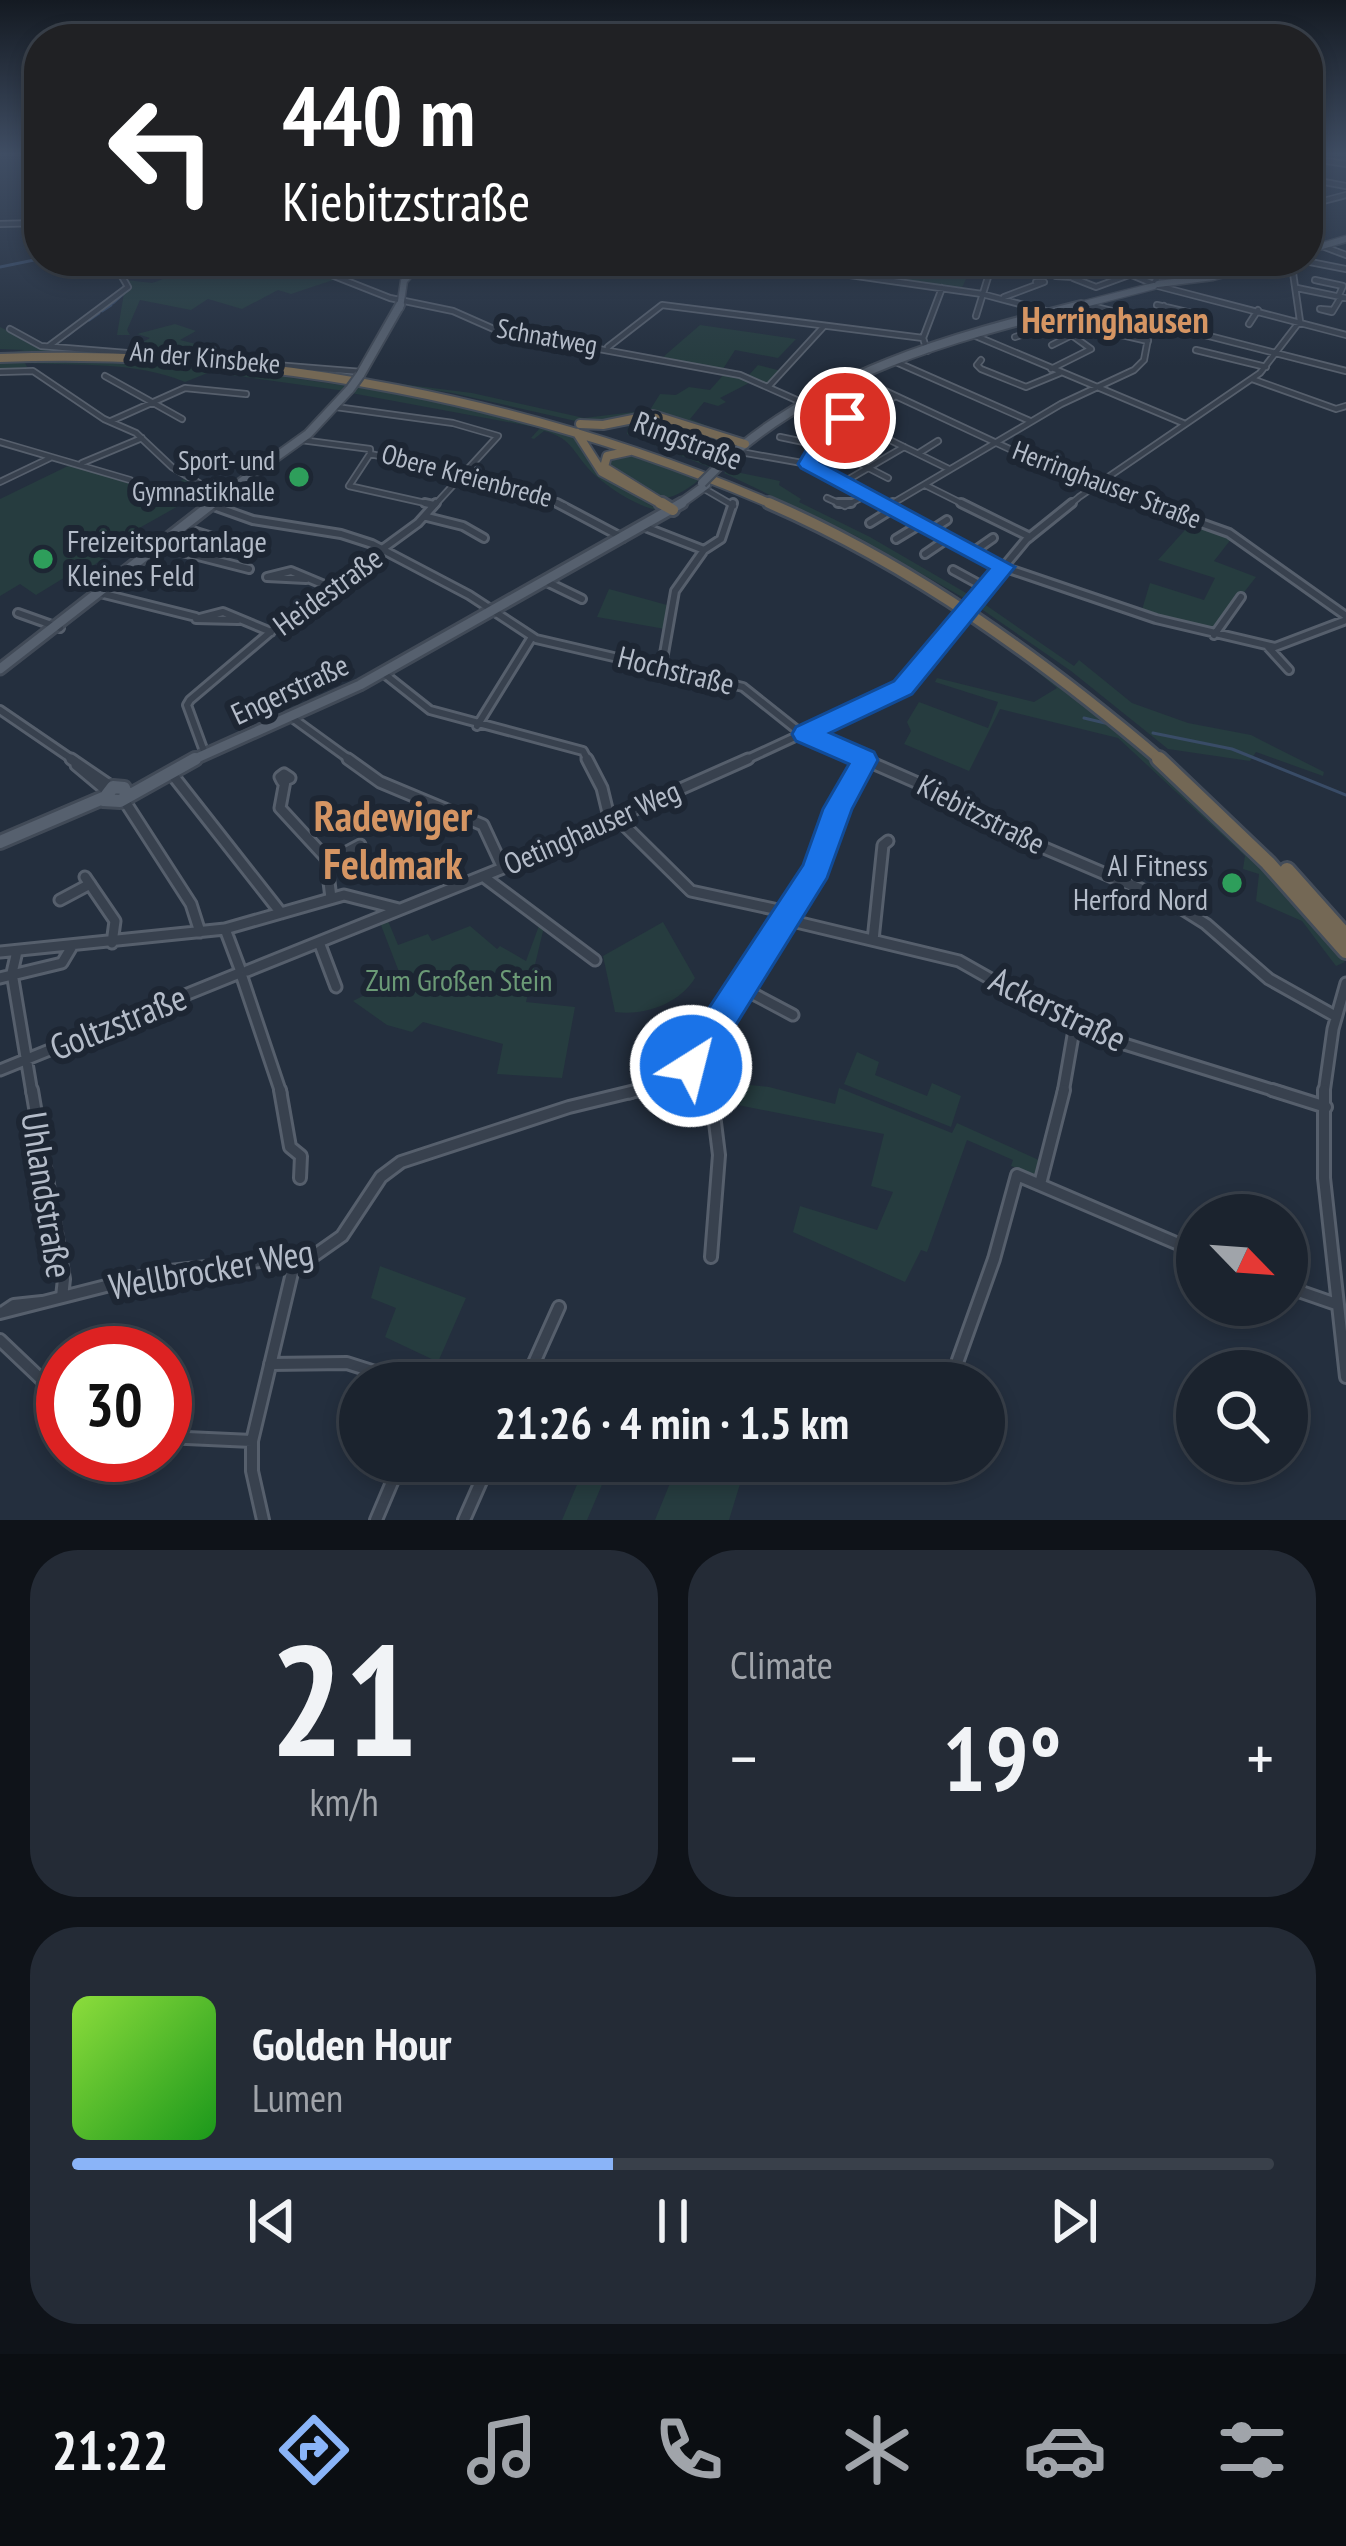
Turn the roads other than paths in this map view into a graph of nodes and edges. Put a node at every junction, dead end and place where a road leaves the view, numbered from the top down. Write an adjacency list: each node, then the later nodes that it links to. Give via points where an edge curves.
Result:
1 (122, 276): 47 (street, An der Kinsbeke, via 128,287)
2 (336, 276): 24 (street, Schnatweg)
3 (408, 276): 24 (main road)
4 (857, 276): 17 (street)
5 (989, 276): 20 (street)
6 (1064, 276): 12 (street)
7 (1126, 276): 16 (street)
8 (1132, 276): 15 (street)
9 (1162, 276): 15 (street)
10 (1204, 276): 15 (main road, Engerstraße)
11 (1294, 276): 18 (street)
12 (1072, 277): 16 (street)
13 (1315, 280): 21 (street, via 1343,286)
14 (1036, 282): 22 (street)
15 (1155, 285): 25 (street); 26 (main road, Engerstraße)
16 (1096, 287): 19 (street)
17 (942, 288): 20 (street); 44 (street)
18 (1297, 288): 21 (street); 34 (street)
19 (1106, 291)
20 (982, 294): 22 (street); 32 (street)
21 (1342, 297): 29 (street)
22 (1002, 298): 30 (street)
23 (1236, 298): 25 (street)
24 (400, 300): 48 (street, Schnatweg, via 502,331); 60 (main road)
25 (1227, 303): 28 (street)
26 (1084, 304): 27 (street); 30 (main road, Engerstraße)
27 (1104, 310): 33 (street); 35 (street)
28 (1258, 310): 34 (street); 36 (street)
29 (1334, 310)
30 (1050, 312): 40 (main road, Engerstraße)
31 (1191, 313): 33 (street, via 1160,305)
32 (976, 316)
33 (1152, 321): 45 (street); 51 (street)
34 (1300, 321): 42 (street); 51 (street, Oetinghauser Weg)
35 (1070, 323): 37 (street); 45 (street)
36 (1249, 324)
37 (1058, 325): 41 (street); 43 (street)
38 (824, 326): 44 (street); 48 (street, via 662,305); 66 (street)
39 (10, 328): 47 (street, An der Kinsbeke)
40 (971, 334): 50 (main road, Engerstraße); 56 (street)
41 (1073, 335): 46 (street); 56 (street, via 1091,349)
42 (1346, 335)
43 (1015, 337)
44 (923, 338): 50 (street)
45 (1148, 341): 67 (street, via 1140,365)
46 (1052, 345)
47 (48, 346): 60 (street, An der Kinsbeke)
48 (608, 348): 66 (street, Schnatweg)
49 (1196, 350): 55 (street)
50 (927, 351): 54 (main road, Engerstraße)
51 (1278, 352): 55 (street, Oetinghauser Weg); 58 (street)
52 (0, 357): 76 (highway, Ringstraße, via 209,364)
53 (981, 360): 64 (street, via 981,369)
54 (896, 362): 63 (main road, Engerstraße); 78 (street)
55 (1266, 367): 65 (street, Oetinghauser Weg)
56 (1051, 369): 61 (street)
57 (1014, 371): 64 (street)
58 (1346, 371)
59 (0, 372): 77 (street, via 33,371)
60 (361, 373): 73 (main road, bridge)
61 (1061, 373): 64 (street, via 1027,387); 67 (street)
62 (105, 376): 70 (street)
63 (855, 377): 69 (street, Herringhauser Straße); 71 (main road, Engerstraße)
64 (1002, 378)
65 (1251, 379): 72 (street); 79 (street, Oetinghauser Weg)
66 (769, 387): 71 (street, Schnatweg)
67 (1097, 388): 78 (street); 79 (street)
68 (246, 394): 70 (street, via 190,387)
69 (896, 396): 75 (street); 85 (street, Herringhauser Straße)
70 (149, 402): 74 (street); 77 (street)
71 (801, 402): 87 (main road, Engerstraße)
72 (1346, 406)
73 (336, 407): 82 (main road); 99 (street, Heidestraße, via 498,434)
74 (182, 418)
75 (845, 418): 86 (street); 88 (street)
76 (546, 419): 87 (highway, via 596,426 653,415); 89 (highway, Ringstraße); 96 (highway, Ringstraße); 113 (highway, via 582,436 602,472)
77 (110, 421): 81 (street)
78 (1031, 421): 85 (street)
79 (1184, 423): 106 (street, Oetinghauser Weg)
80 (780, 437): 86 (street)
81 (142, 438): 94 (street); 108 (street)
82 (301, 440): 90 (street, Obere Kreienbrede); 108 (main road)
83 (938, 441): 91 (street)
84 (0, 442): 92 (street)
85 (996, 443): 98 (street); 106 (street, Herringhauser Straße)
86 (818, 445): 95 (street)
87 (743, 446): 89 (highway, via 655,418 626,422 624,435); 95 (street); 105 (main road, Engerstraße, bridge)
88 (904, 447): 91 (street); 97 (street)
89 (646, 448): 178 (highway, Ringstraße, via 842,533 1034,649 1183,768)
90 (370, 454): 99 (street, Obere Kreienbrede); 111 (street, via 350,486)
91 (918, 454): 98 (street)
92 (52, 457): 94 (street); 102 (street)
93 (849, 458): 97 (street)
94 (82, 463): 101 (street)
95 (808, 464): 103 (street)
96 (680, 465): 113 (highway, via 628,451 603,461); 183 (highway, Ringstraße, via 876,557 1050,669 1218,810)
97 (868, 467): 100 (street); 103 (street)
98 (950, 470): 104 (street)
99 (465, 472): 111 (street, Heidestraße); 124 (street, Obere Kreienbrede, via 549,496)
100 (888, 478)
101 (130, 480)
102 (0, 482)
103 (843, 482): 107 (street)
104 (925, 484): 112 (street); 121 (street)
105 (704, 485): 113 (main road, Engerstraße); 130 (street, via 735,504 722,539)
106 (1092, 485): 121 (street, Oetinghauser Weg); 145 (street, Herringhauser Straße, via 1229,532)
107 (866, 495): 109 (street, via 845,506); 112 (street)
108 (222, 497): 110 (main road)
109 (827, 498)
110 (211, 505): 118 (main road); 129 (street, Hochstraße)
111 (435, 505): 114 (street, Heidestraße)
112 (890, 508): 116 (street); 117 (street)
113 (670, 509): 119 (main road, Engerstraße); 124 (main road, Engerstraße)
114 (425, 516): 123 (street); 129 (street, Heidestraße)
115 (947, 520): 120 (street)
116 (870, 523)
117 (919, 525): 120 (street); 126 (street)
118 (179, 527): 122 (street); 128 (main road)
119 (646, 527): 124 (main road, Engerstraße); 130 (street)
120 (930, 531): 127 (street)
121 (1030, 537): 133 (street, Oetinghauser Weg)
122 (212, 538)
123 (484, 538)
124 (623, 538): 137 (main road, Engerstraße)
125 (993, 538): 131 (street)
126 (896, 539)
127 (947, 539): 131 (street); 132 (street)
128 (154, 545): 134 (street); 140 (main road)
129 (386, 550): 139 (street, Heidestraße); 143 (street, Hochstraße)
130 (704, 550): 151 (street, via 673,596)
131 (973, 552): 133 (street)
132 (926, 554)
133 (1003, 567): 138 (street, Oetinghauser Weg); 148 (street)
134 (248, 569)
135 (953, 569): 138 (street)
136 (306, 579): 136 (street, via 283,569 267,577 274,580); 139 (street)
137 (546, 582): 142 (street); 143 (main road, Engerstraße)
138 (986, 588): 158 (street, Oetinghauser Weg, bridge, via 903,687)
139 (334, 589): 147 (street, Heidestraße)
140 (100, 593): 146 (main road); 147 (street, via 196,617 218,610)
141 (1241, 597): 148 (street)
142 (582, 599)
143 (496, 610): 149 (street, Hochstraße); 154 (main road, Engerstraße)
144 (18, 614): 146 (street)
145 (1346, 618): 150 (street, via 1289,645)
146 (60, 628): 152 (main road)
147 (271, 632): 159 (street, Heidestraße, via 188,703)
148 (1214, 635): 150 (street)
149 (532, 637): 151 (street, Hochstraße); 157 (street)
150 (1268, 646): 153 (street)
151 (662, 665): 158 (street, Hochstraße, via 747,689)
152 (3, 667)
153 (1289, 670)
154 (382, 672): 156 (main road, Engerstraße); 157 (street, via 430,710)
155 (0, 710): 163 (street)
156 (291, 717): 159 (main road, Engerstraße); 169 (street, via 380,782 482,824)
157 (477, 726): 164 (street, via 583,751)
158 (806, 734): 160 (street, Kiebitzstraße); 164 (street, Oetinghauser Weg)
159 (206, 754): 161 (main road, Engerstraße)
160 (865, 760): 175 (street, Wellbrocker Weg); 193 (street, Kiebitzstraße, via 1158,895 1287,991)
161 (170, 772): 163 (main road, Engerstraße); 174 (street)
162 (285, 782): 168 (street, via 280,808)
163 (115, 795): 166 (main road, Engerstraße); 177 (street, via 199,914)
164 (614, 819): 169 (street, Oetinghauser Weg); 175 (street, Ackerstraße, via 691,891)
165 (888, 841): 179 (street)
166 (0, 842)
167 (360, 845): 168 (street)
168 (328, 862): 171 (street)
169 (503, 868): 170 (street, Oetinghauser Weg)
170 (483, 876): 173 (street, Oetinghauser Weg); 186 (street)
171 (331, 898): 173 (street, via 356,896); 174 (street)
172 (60, 900): 181 (street, via 87,880 115,921)
173 (399, 910): 180 (street, Goltzstraße)
174 (281, 913): 176 (street)
175 (790, 917): 179 (street, Ackerstraße); 191 (street, Wellbrocker Weg)
176 (225, 929): 177 (street); 187 (street)
177 (200, 932): 181 (street)
178 (1346, 936)
179 (873, 940): 194 (street, Ackerstraße, via 959,961)
180 (319, 942): 187 (street, Goltzstraße); 190 (street)
181 (112, 944): 182 (street)
182 (71, 947): 184 (street); 188 (street, via 64,963)
183 (1346, 950)
184 (17, 951): 185 (street); 188 (street, Uhlandstraße)
185 (0, 952)
186 (595, 960)
187 (242, 973): 195 (street, Goltzstraße); 199 (street, via 280,1088 290,1147 301,1156)
188 (6, 975): 195 (street, Uhlandstraße)
189 (1346, 983): 193 (street)
190 (336, 987)
191 (744, 989): 192 (street); 196 (street, Wellbrocker Weg)
192 (793, 1015)
193 (1335, 1016): 198 (street)
194 (1075, 1024): 198 (street, Ackerstraße); 200 (street)
195 (26, 1059): 197 (street, Goltzstraße); 205 (street, Uhlandstraße)
196 (698, 1059): 202 (street, Wellbrocker Weg, via 635,1092 401,1162 332,1246); 203 (street, via 716,1102)
197 (0, 1070)
198 (1326, 1107): 206 (street)
199 (300, 1178)
200 (1040, 1184): 201 (street); 210 (street, via 1016,1176)
201 (1176, 1243)
202 (296, 1256): 205 (street, Wellbrocker Weg, via 161,1272); 213 (street)
203 (711, 1257)
204 (1308, 1294): 206 (street)
205 (62, 1298): 208 (street, Wellbrocker Weg)
206 (1336, 1304): 215 (street)
207 (559, 1307): 211 (street)
208 (2, 1312)
209 (0, 1340): 214 (street)
210 (958, 1360)
211 (536, 1362)
212 (339, 1363): 213 (street)
213 (270, 1364): 217 (street)
214 (36, 1374)
215 (1346, 1377)
216 (192, 1438): 217 (street)
217 (252, 1441): 220 (street)
218 (392, 1482): 221 (street)
219 (481, 1482): 222 (street)
220 (263, 1520)
221 (376, 1520)
222 (464, 1520)

